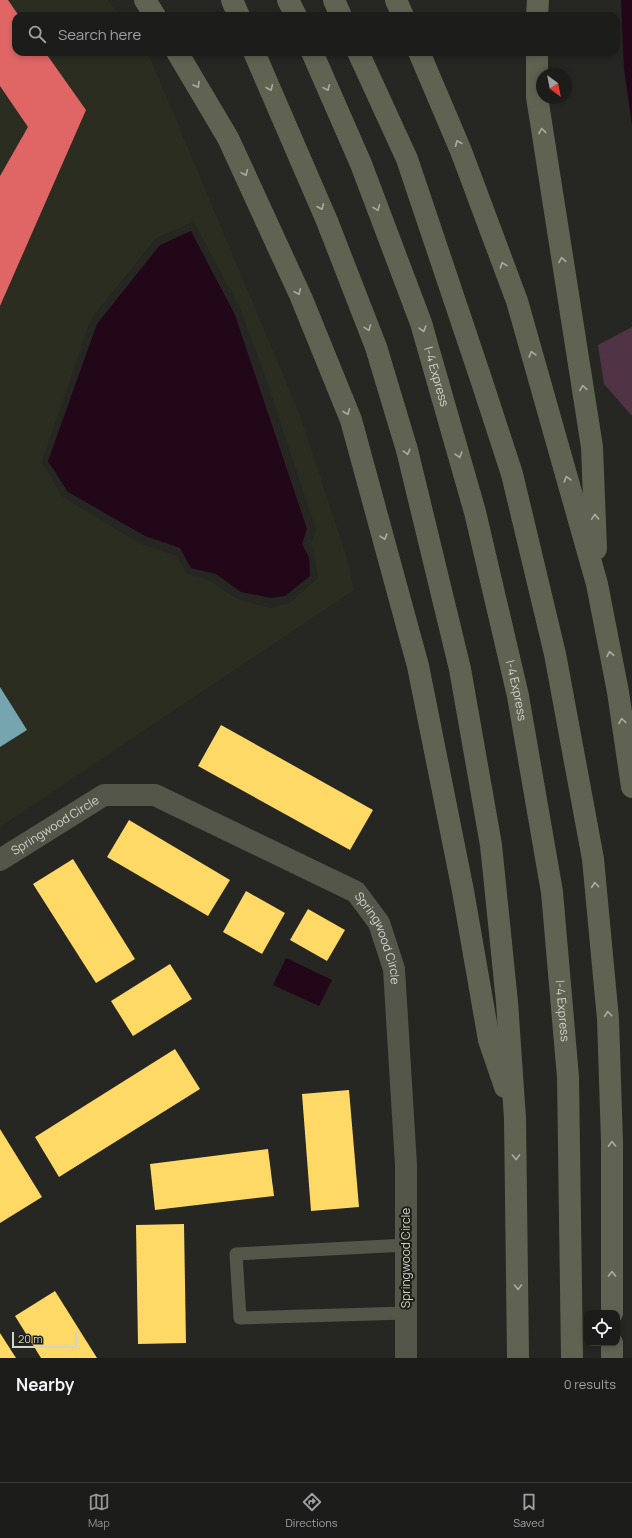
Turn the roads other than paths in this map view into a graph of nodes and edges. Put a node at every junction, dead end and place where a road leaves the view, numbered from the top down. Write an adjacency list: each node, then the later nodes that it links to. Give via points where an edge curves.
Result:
1 (145, 0): 7 (highway)
2 (232, 0): 8 (highway)
3 (288, 0): 9 (highway)
4 (334, 0): 10 (highway)
5 (396, 0): 11 (highway)
6 (538, 0): 12 (highway)
7 (152, 12)
8 (237, 12)
9 (294, 12)
10 (339, 12)
11 (401, 12)
12 (537, 12)
13 (179, 56): 22 (highway, one-way to 22, via 228,138 301,296 351,420 418,666 463,892 489,1040)
14 (256, 56): 22 (highway, one-way to 22, via 327,221 376,347 412,472 460,669 491,845 507,1002)
15 (314, 56): 29 (highway, I-4 Express, one-way to 29, via 361,164 421,322 475,512 518,696 552,892 567,1069)
16 (360, 56): 24 (highway, one-way to 16, via 612,1142 608,1019 593,859 555,654 512,474 481,379 406,159)
17 (421, 56): 19 (highway, one-way to 17, via 517,301 461,151)
18 (537, 56): 19 (highway, one-way to 18, via 592,447 537,97)
19 (597, 584): 20 (highway, one-way to 19, via 618,692)
20 (632, 787)
21 (0, 860): 23 (street, Springwood Circle, via 104,795 155,795 356,892 380,923 394,969 406,1165)
22 (515, 1118): 28 (highway, one-way to 28)
23 (406, 1245): 25 (street, Springwood Circle); 25 (lane, via 236,1254 240,1318)
24 (612, 1310)
25 (406, 1313): 27 (street, Springwood Circle)
26 (612, 1346): 30 (highway)
27 (406, 1358)
28 (518, 1358)
29 (572, 1358)
30 (612, 1358)

